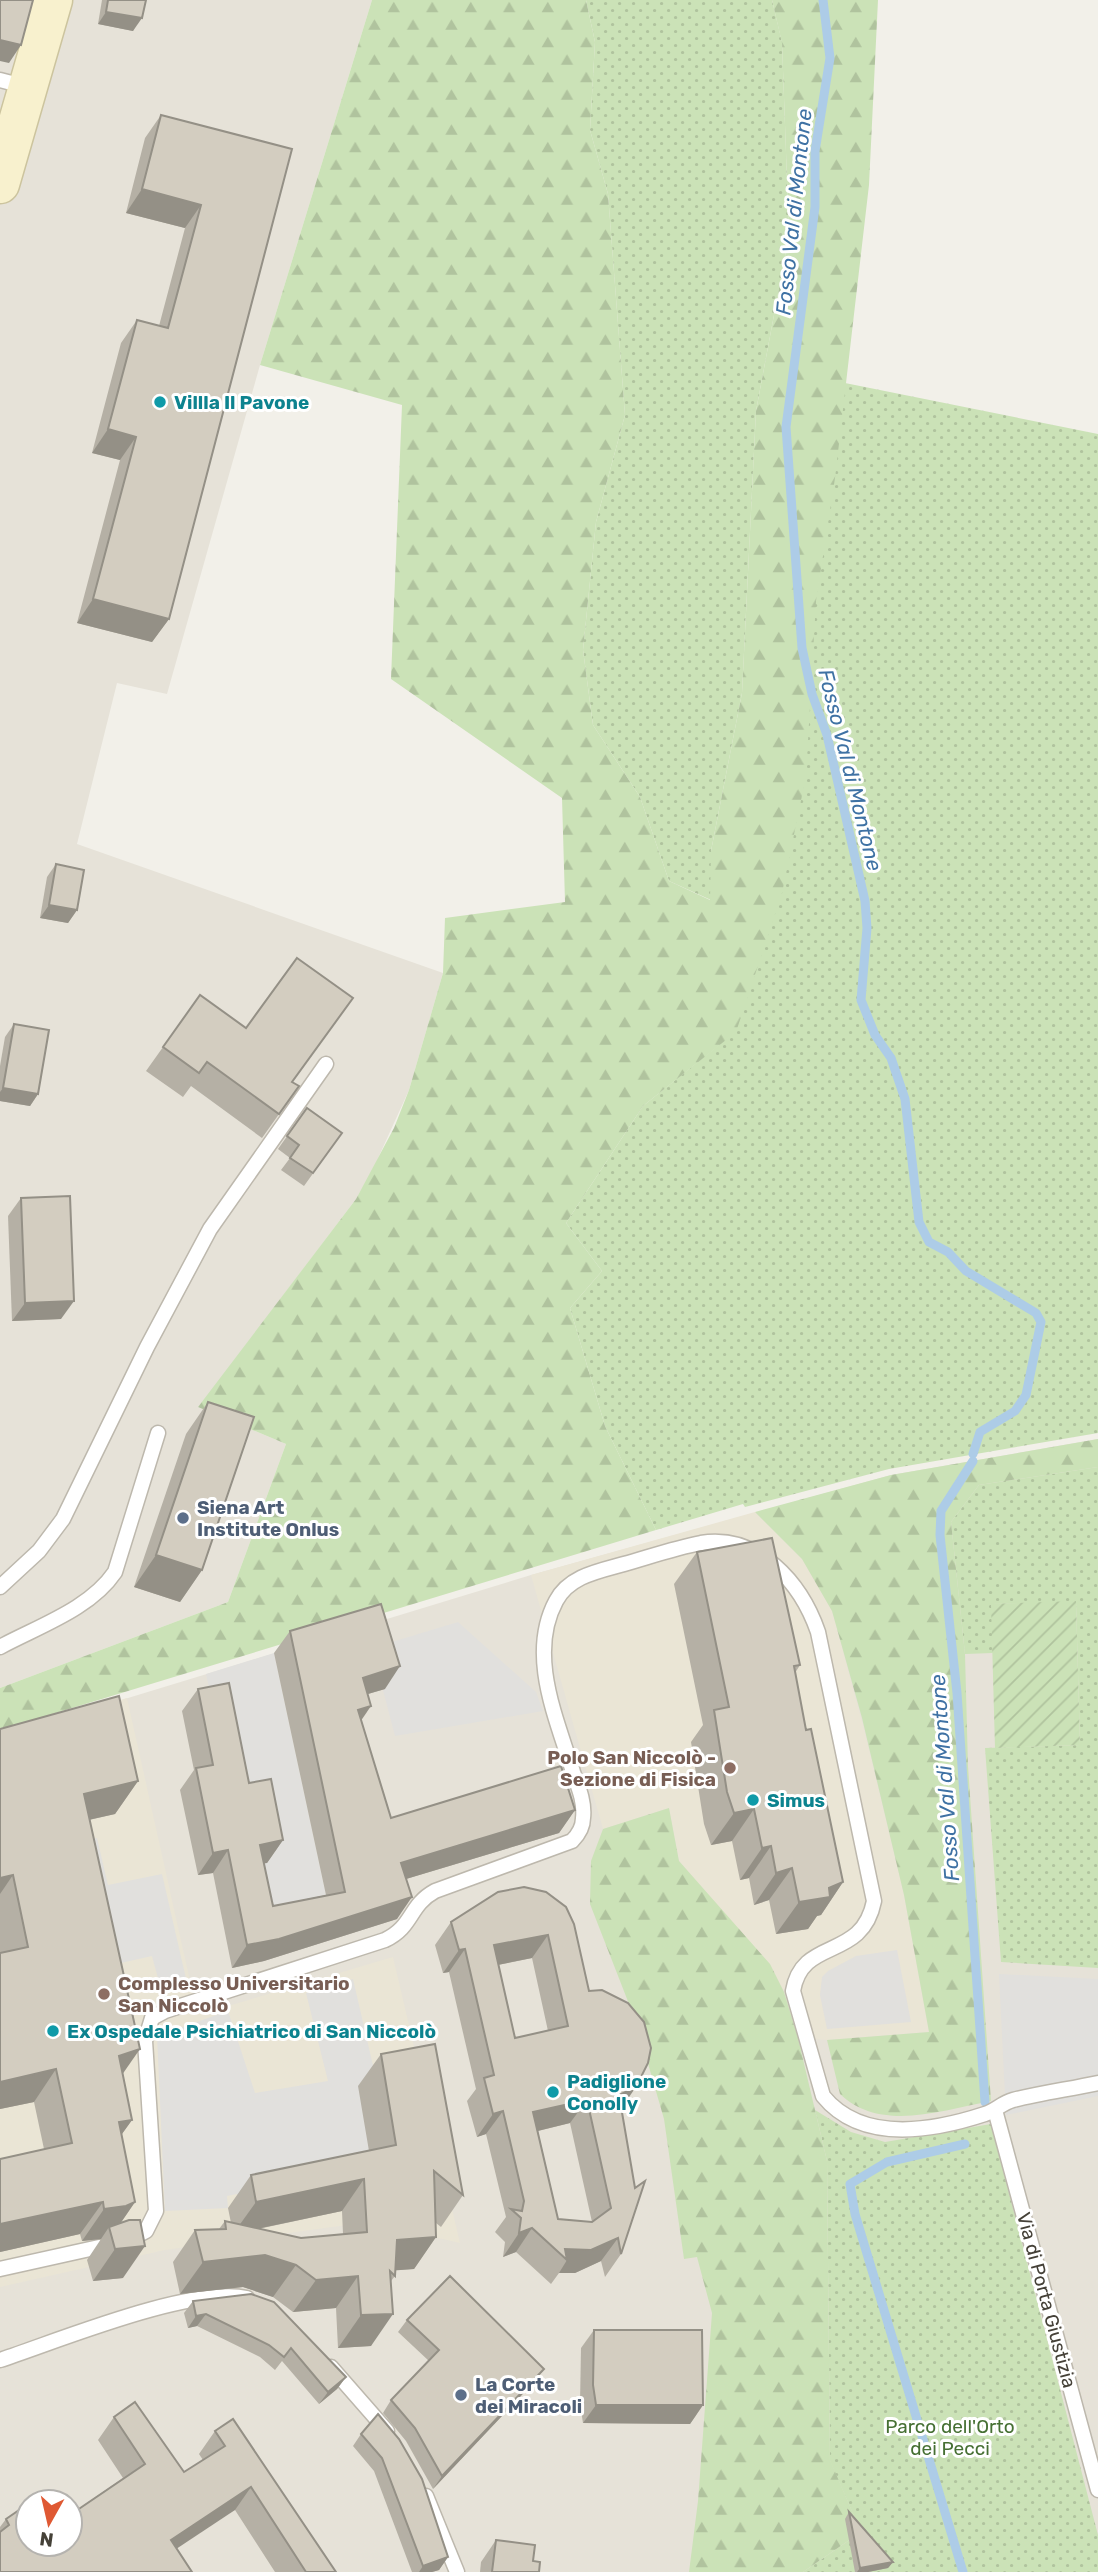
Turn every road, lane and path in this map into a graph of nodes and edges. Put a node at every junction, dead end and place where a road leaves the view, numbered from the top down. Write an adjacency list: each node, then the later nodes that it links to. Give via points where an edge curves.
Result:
1 (53, 0): 2 (main road)
2 (14, 84): 3 (main road)
3 (0, 184)
4 (326, 1064): 6 (lane, via 210,1229 63,1519 39,1551)
5 (158, 1433): 7 (lane, via 115,1572 106,1585 92,1598)
6 (0, 1587)
7 (0, 1647)
8 (1098, 2083): 9 (lane, via 1010,2101)
9 (995, 2110): 10 (lane, via 967,2119 881,2129 860,2123 823,2096 793,1992 795,1978 806,1961 852,1939 867,1922 874,1901 818,1632 801,1593 775,1565 734,1544 703,1543 597,1572 566,1587 556,1600 545,1634 544,1666 581,1797 584,1815 577,1835 563,1847 435,1891 416,1906 402,1930 385,1940 152,2018 145,2041 156,2211 150,2226 141,2236); 16 (lane, Via di Porta Giustizia)
10 (0, 2269)
11 (262, 2302): 13 (lane, via 222,2297 180,2304)
12 (321, 2356): 14 (lane)
13 (0, 2360)
14 (398, 2446)
15 (417, 2477): 17 (lane)
16 (1098, 2490)
17 (457, 2572)

